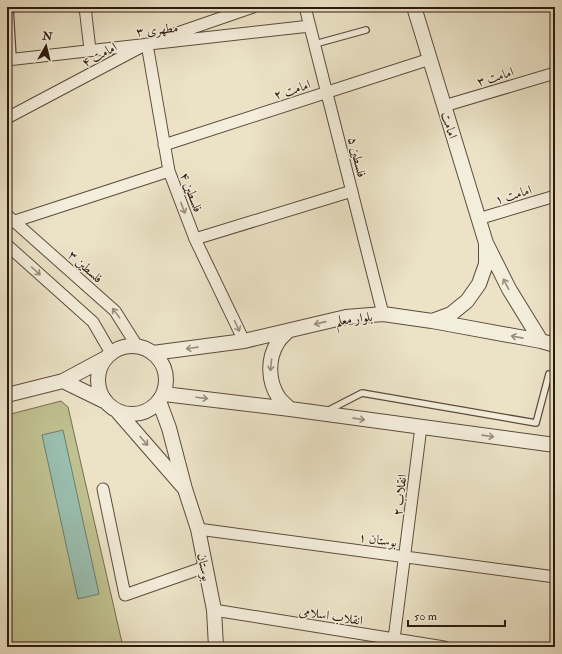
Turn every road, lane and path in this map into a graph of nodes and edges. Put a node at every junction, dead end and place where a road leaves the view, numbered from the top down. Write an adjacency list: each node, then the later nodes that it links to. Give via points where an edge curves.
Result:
1 (85, 7): 10 (street)
2 (253, 7): 8 (street, امامت ۴)
3 (306, 7): 6 (street, فلسطین ۵)
4 (414, 7): 12 (street, امامت)
5 (10, 8): 11 (lane)
6 (310, 26): 8 (street, مطهری ۳); 9 (street, فلسطین ۵)
7 (366, 30): 9 (lane)
8 (147, 44): 10 (street, مطهری ۳); 16 (street, امامت ۴); 17 (street, فلسطین ۴)
9 (315, 44): 14 (street, فلسطین ۵)
10 (90, 50): 11 (street, مطهری ۳)
11 (10, 59)
12 (430, 60): 14 (street, امامت ۲); 15 (street, امامت)
13 (555, 73): 15 (street, امامت ۳)
14 (327, 92): 17 (street, امامت ۲); 19 (street, فلسطین ۵)
15 (444, 106): 21 (street, امامت)
16 (7, 118)
17 (164, 145): 18 (street, فلسطین ۴)
18 (169, 172): 22 (street); 23 (street, فلسطین ۴, one-way to 23)
19 (352, 191): 23 (street); 26 (street, فلسطین ۵)
20 (555, 196): 21 (street, امامت ۱)
21 (478, 219): 24 (street, امامت)
22 (10, 220): 32 (street, فلسطین ۳, one-way to 22, via 115,311)
23 (195, 238): 29 (street, فلسطین ۴, one-way to 29)
24 (486, 243): 27 (street, via 486,264 475,290 467,301 451,314); 30 (street, one-way to 24, via 509,289)
25 (7, 245): 34 (street, one-way to 34, via 94,322)
26 (383, 314): 27 (street, بلوار معلم); 28 (street, بلوار معلم, one-way to 28, via 346,317)
27 (432, 321): 30 (street, بلوار معلم, one-way to 27)
28 (288, 331): 29 (street, بلوار معلم); 40 (street, one-way to 40, via 278,342 270,370 273,385)
29 (244, 341): 33 (street, بلوار معلم, one-way to 33)
30 (541, 342): 31 (street, بلوار معلم)
31 (555, 345)
32 (136, 346): 33 (street); 34 (street, via 119,348)
33 (153, 353): 38 (street, via 164,367 166,376)
34 (108, 356): 36 (street); 39 (street, via 100,367 97,384)
35 (555, 376): 42 (lane, via 550,374 536,423 362,393)
36 (63, 381): 37 (street); 39 (street)
37 (7, 395)
38 (161, 398): 40 (street, one-way to 40); 41 (street, via 153,408 145,412); 46 (street, بوستان)
39 (104, 401): 41 (street)
40 (290, 409): 42 (street)
41 (118, 412): 46 (street, one-way to 46)
42 (321, 413): 43 (street, one-way to 43)
43 (422, 427): 44 (street, one-way to 44); 48 (street, انقلاب ۲)
44 (555, 445)
45 (103, 489): 49 (street, via 125,595)
46 (185, 489): 47 (street, بوستان)
47 (198, 529): 48 (street, بوستان ۱); 49 (street, بوستان)
48 (405, 557): 50 (street, بوستان ۱); 52 (street, انقلاب ۲)
49 (205, 568): 51 (street, بوستان)
50 (555, 577)
51 (214, 610): 52 (street, انقلاب اسلامی); 53 (street, بوستان)
52 (394, 639): 54 (street, انقلاب اسلامی)
53 (216, 647)
54 (444, 647)

